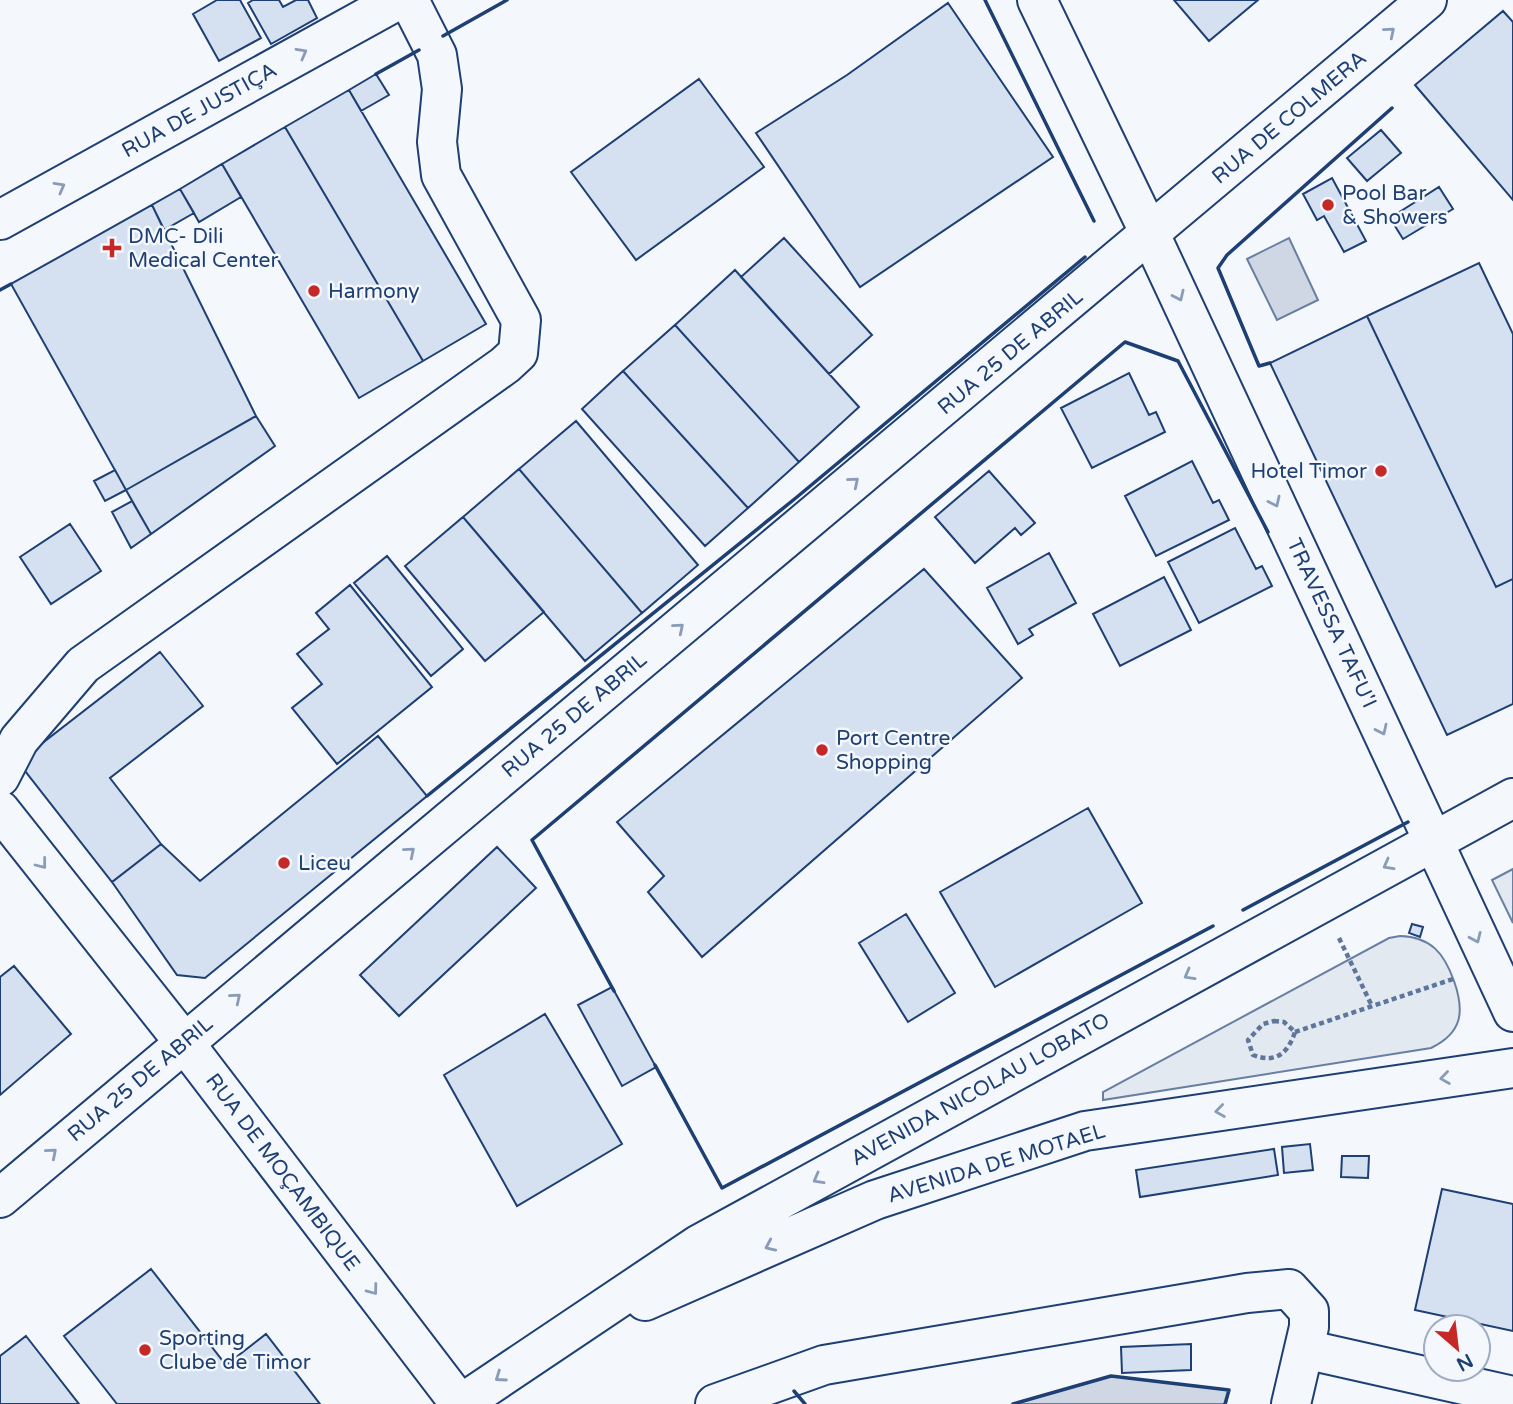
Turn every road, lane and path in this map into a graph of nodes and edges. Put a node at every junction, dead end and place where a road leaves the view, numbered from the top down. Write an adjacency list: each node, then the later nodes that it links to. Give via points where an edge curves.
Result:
1 (398, 0): 5 (street, RUA DE JUSTIÇA, one-way to 1)
2 (409, 0): 7 (street, via 437,55 442,89 441,175 521,320 518,353 83,666 19,740)
3 (1037, 0): 6 (street, TRAVESSA TAFU'I)
4 (1427, 0): 6 (street, RUA DE COLMERA, one-way to 4)
5 (0, 220)
6 (1150, 234): 10 (street, TRAVESSA TAFU'I, one-way to 10); 16 (street, RUA 25 DE ABRIL, one-way to 6)
7 (0, 776)
8 (1513, 798): 10 (street, AVENIDA NICOLAU LOBATO)
9 (0, 810): 16 (street, RUA DE MOÇAMBIQUE, one-way to 16)
10 (1433, 839): 11 (street, AVENIDA NICOLAU LOBATO, one-way to 11); 12 (street, TRAVESSA TAFU'I, one-way to 12)
11 (1321, 902): 13 (path); 19 (street, AVENIDA NICOLAU LOBATO, one-way to 19, via 698,1245)
12 (1485, 958): 13 (path, via 1453,980); 14 (street, TRAVESSA TAFU'I)
13 (1371, 1006): 15 (path)
14 (1513, 1012)
15 (1295, 1032): 15 (path, via 1285,1053 1275,1058 1262,1059 1249,1048 1248,1040 1263,1024 1284,1022)
16 (183, 1041): 18 (street, RUA 25 DE ABRIL, one-way to 16); 23 (street, RUA DE MOÇAMBIQUE, one-way to 23)
17 (1513, 1068): 19 (street, AVENIDA DE MOTAEL, one-way to 19, via 1085,1131 875,1200)
18 (0, 1198)
19 (547, 1344): 23 (street, AVENIDA NICOLAU LOBATO, one-way to 23)
20 (1304, 1349): 21 (street); 22 (street, via 1309,1311 1289,1289 824,1365); 24 (street)
21 (1513, 1396)
22 (719, 1403)
23 (461, 1404)
24 (1291, 1404)

